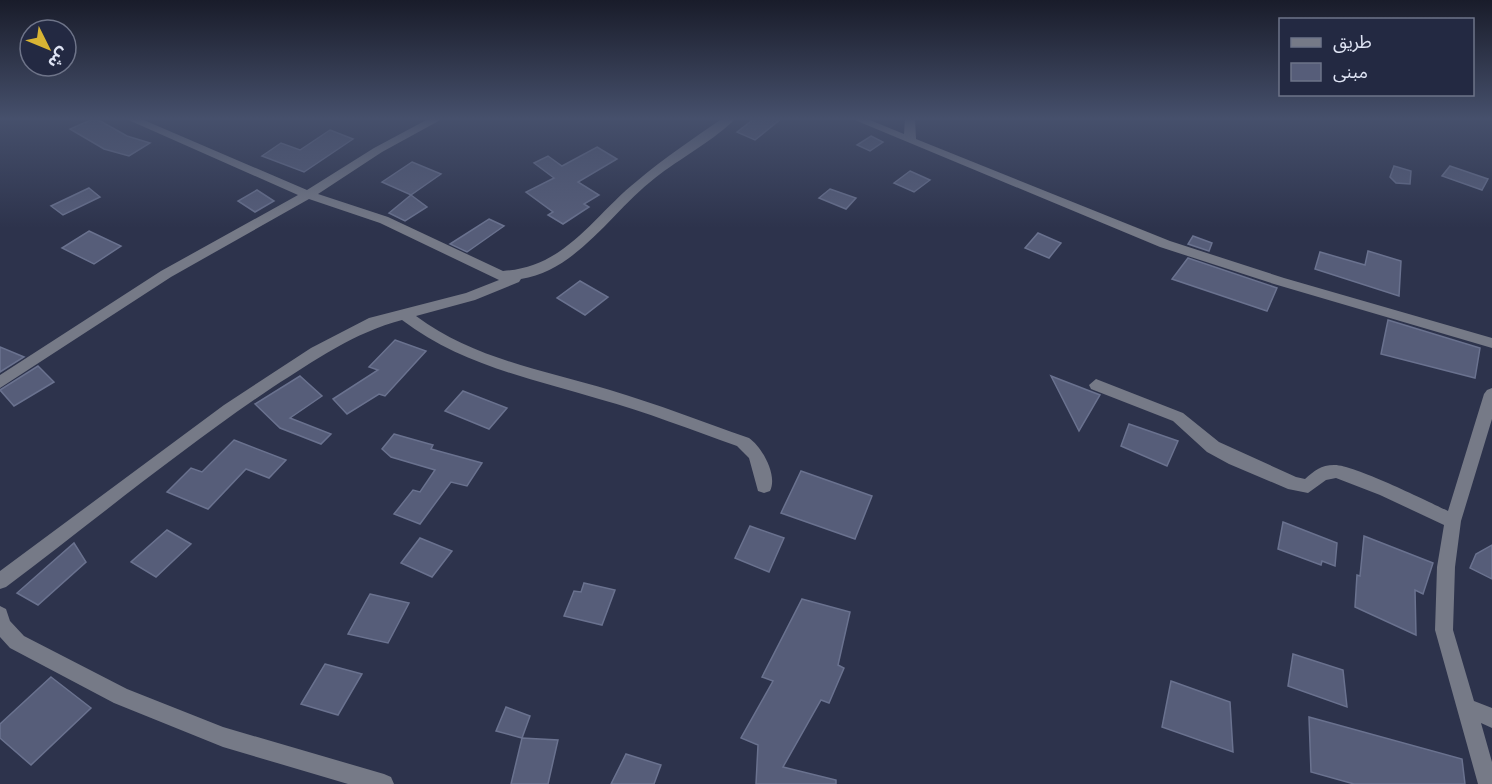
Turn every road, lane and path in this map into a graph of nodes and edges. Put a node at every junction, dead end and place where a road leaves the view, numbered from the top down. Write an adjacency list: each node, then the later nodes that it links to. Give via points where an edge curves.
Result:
1 (212, 155): 5 (street)
2 (370, 155): 5 (street)
3 (680, 155): 6 (street, via 639,184 564,258)
4 (945, 155): 8 (street, via 1165,244)
5 (309, 194): 6 (street, via 384,220 501,276); 9 (street, via 166,274)
6 (519, 277): 7 (street, via 470,297)
7 (404, 314): 12 (street, via 418,327 476,356 627,401 743,442 755,455); 14 (street, via 353,331 263,386)
8 (1492, 343)
9 (0, 382)
10 (1096, 384): 13 (street, via 1178,417 1213,447 1294,484 1308,486 1321,474 1336,471)
11 (1492, 394): 13 (street)
12 (764, 486)
13 (1453, 521): 16 (street, via 1446,567 1444,630)
14 (0, 581)
15 (0, 615): 18 (street, via 2,625 17,642 121,696 223,737)
16 (1465, 707): 17 (street); 19 (street)
17 (1492, 718)
18 (384, 784)
19 (1488, 784)

